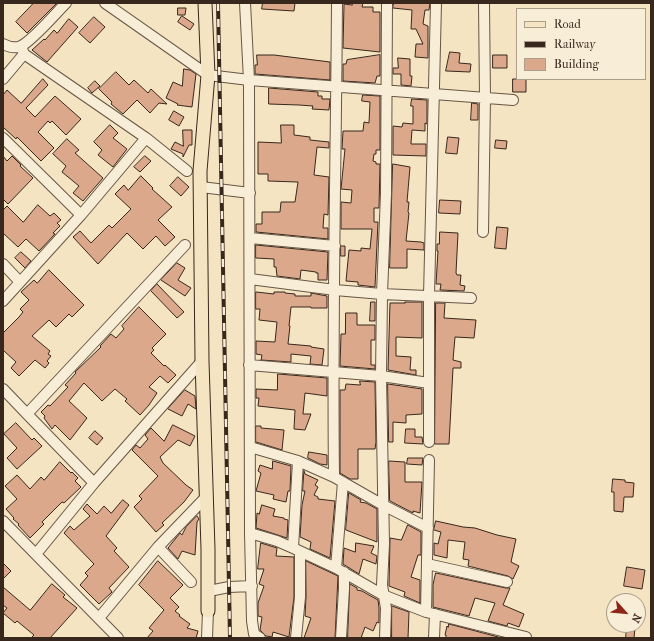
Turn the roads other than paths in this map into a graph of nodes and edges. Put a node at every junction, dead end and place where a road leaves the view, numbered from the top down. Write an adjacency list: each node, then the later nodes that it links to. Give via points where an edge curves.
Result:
1 (66, 3): 10 (street)
2 (105, 3): 11 (street)
3 (205, 3): 11 (main road)
4 (245, 3): 13 (street)
5 (337, 3): 14 (street)
6 (388, 3): 15 (street)
7 (436, 3): 16 (street)
8 (484, 3): 17 (street)
9 (3, 44): 10 (street)
10 (23, 50): 12 (street); 20 (street)
11 (208, 75): 13 (street); 22 (main road)
12 (3, 79)
13 (249, 80): 14 (street); 23 (street)
14 (337, 86): 15 (street); 28 (street)
15 (387, 90): 16 (street); 33 (street)
16 (435, 94): 17 (street); 34 (street)
17 (484, 98): 18 (street); 25 (street)
18 (513, 100)
19 (3, 138): 24 (street)
20 (146, 138): 21 (street); 24 (street)
21 (187, 171)
22 (200, 187): 23 (street); 37 (main road)
23 (250, 193): 26 (street)
24 (81, 215): 31 (street)
25 (483, 232)
26 (250, 238): 28 (street); 30 (street)
27 (185, 244): 43 (street)
28 (335, 246): 32 (street)
29 (3, 264): 31 (street)
30 (250, 279): 32 (street); 38 (street)
31 (20, 282): 36 (street)
32 (335, 290): 33 (street); 39 (street)
33 (382, 294): 34 (street); 40 (street)
34 (429, 296): 35 (street); 41 (street)
35 (471, 298)
36 (3, 300)
37 (202, 361): 49 (street); 50 (main road)
38 (249, 365): 39 (street); 45 (street)
39 (332, 372): 40 (street); 48 (street)
40 (381, 376): 41 (street); 51 (street)
41 (429, 383): 44 (street)
42 (3, 389): 43 (street)
43 (27, 414): 49 (street)
44 (429, 442)
45 (250, 447): 47 (street); 54 (street)
46 (429, 460): 53 (street)
47 (298, 461): 48 (street); 56 (street)
48 (338, 479): 51 (street); 59 (street)
49 (94, 483): 57 (street)
50 (207, 496): 55 (street); 63 (main road)
51 (383, 505): 53 (street); 64 (street)
52 (3, 521): 57 (street)
53 (428, 528): 58 (street)
54 (250, 533): 56 (street); 62 (street)
55 (158, 547): 60 (street); 67 (street)
56 (297, 550): 59 (street); 73 (street, via 300,597)
57 (36, 554): 67 (street)
58 (427, 564): 61 (street); 66 (street)
59 (340, 570): 64 (street); 74 (street, via 344,589)
60 (191, 582)
61 (507, 582)
62 (252, 586): 63 (street); 69 (street, via 252,621)
63 (209, 591): 65 (main road)
64 (383, 595): 66 (street); 75 (street, via 386,608)
65 (208, 610): 72 (street)
66 (431, 613): 68 (street); 76 (street)
67 (99, 618): 71 (street)
68 (508, 635): 70 (street)
69 (256, 637)
70 (526, 637)
71 (118, 638)
72 (207, 638)
73 (296, 638)
74 (341, 638)
75 (385, 638)
76 (434, 638)

